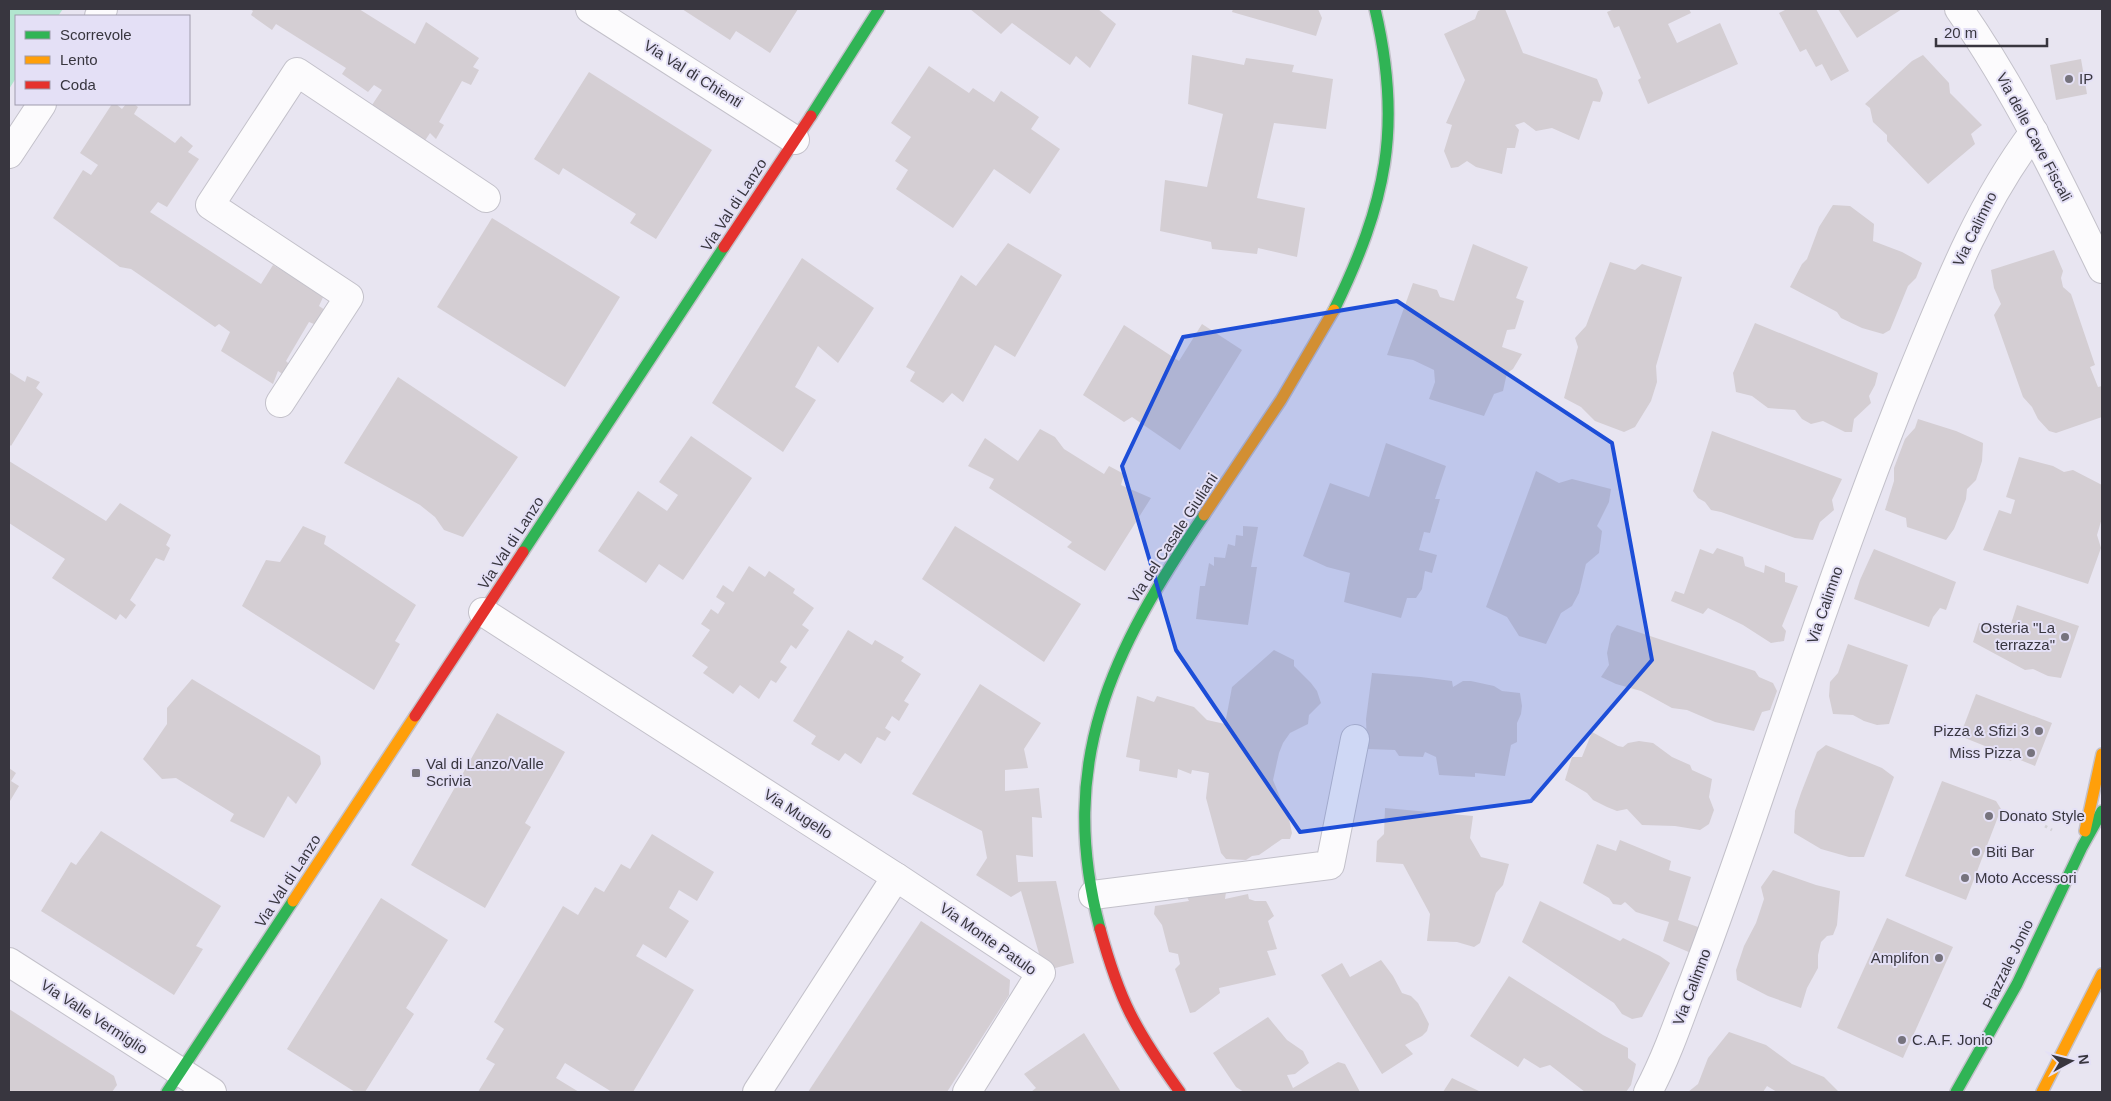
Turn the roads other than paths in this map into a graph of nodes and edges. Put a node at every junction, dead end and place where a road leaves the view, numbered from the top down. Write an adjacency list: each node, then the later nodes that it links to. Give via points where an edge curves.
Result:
1 (590, 9): 7 (street, Via Val di Chienti)
2 (879, 9): 7 (street, Via Val di Lanzo)
3 (1375, 9): 18 (street, Via del Casale Giuliani, via 1383,40 1388,98 1386,160 1374,212 1356,264 1303,365 1174,560 1118,659 1093,738 1085,785 1087,856)
4 (1959, 9): 6 (street, Via delle Cave Fiscali)
5 (41, 105): 8 (street)
6 (2034, 132): 10 (street, Via delle Cave Fiscali); 26 (street, Via Calimno, via 2004,172 1960,256 1902,397 1846,545 1704,955 1673,1038)
7 (795, 140): 12 (street, Via Val di Lanzo)
8 (9, 154)
9 (486, 198): 11 (street, via 297,72 210,205 349,297)
10 (2102, 269)
11 (280, 403)
12 (483, 612): 17 (street, Via Mugello); 21 (street, Via Val di Lanzo)
13 (1355, 739): 18 (street, via 1330,865)
14 (2102, 754): 16 (street, Piazzale Jonio)
15 (2102, 811): 16 (street, Piazzale Jonio)
16 (2082, 847): 27 (street, Piazzale Jonio, via 2017,984)
17 (896, 877): 23 (street); 24 (street, Via Monte Patulo, via 1041,973)
18 (1093, 895): 25 (street, Via del Casale Giuliani, via 1108,960 1125,1003 1135,1025)
19 (9, 962): 21 (street, Via Valle Vermiglio)
20 (2102, 974): 28 (street)
21 (173, 1082): 22 (street, Via Valle Vermiglio)
22 (212, 1092)
23 (757, 1092)
24 (967, 1092)
25 (1180, 1092)
26 (1648, 1092)
27 (1956, 1092)
28 (2042, 1092)

